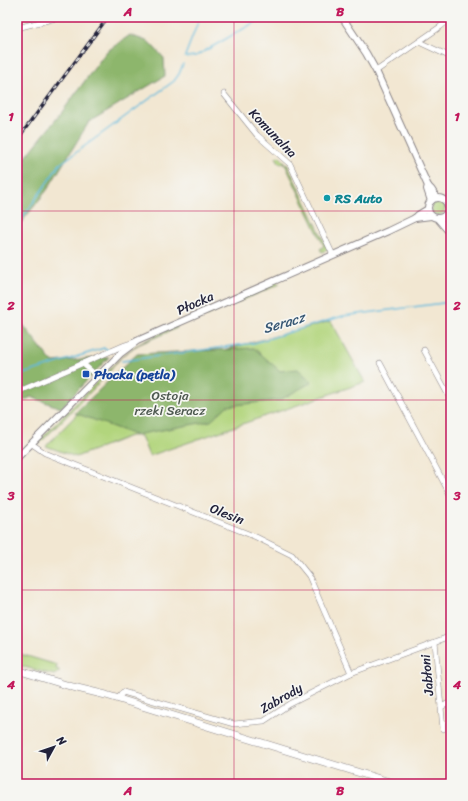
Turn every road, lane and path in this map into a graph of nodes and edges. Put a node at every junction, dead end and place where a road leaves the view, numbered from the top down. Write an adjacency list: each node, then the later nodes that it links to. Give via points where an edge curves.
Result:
1 (60, 17): 4 (street)
2 (342, 17): 7 (street)
3 (450, 18): 5 (street)
4 (17, 28)
5 (419, 42): 6 (street); 7 (street)
6 (451, 57)
7 (376, 71): 9 (street, via 428,186 432,189)
8 (224, 94): 18 (street, Komunalna, via 256,135 290,164)
9 (434, 200): 10 (street); 12 (street, via 428,205)
10 (448, 201): 11 (street)
11 (450, 207): 14 (street)
12 (428, 209): 13 (street); 15 (street, Płocka)
13 (431, 216): 15 (street, Płocka); 16 (street)
14 (446, 216): 16 (street); 17 (street)
15 (415, 218): 18 (street, Płocka)
16 (438, 219): 17 (street)
17 (451, 233)
18 (333, 255): 19 (street, Płocka)
19 (138, 341): 22 (street); 23 (street, Płocka, via 121,353)
20 (424, 350): 25 (street)
21 (380, 363): 28 (street)
22 (82, 364): 23 (street); 24 (street)
23 (98, 377): 26 (street, Płocka)
24 (17, 392)
25 (451, 400)
26 (32, 444): 27 (street, Płocka); 33 (street, Olesin, via 44,453 256,537 292,555 309,576)
27 (17, 458)
28 (451, 496)
29 (451, 636): 30 (street, Zabrody)
30 (435, 642): 33 (street, Zabrody); 37 (street, Jabłoni)
31 (17, 666): 34 (main road)
32 (17, 670): 34 (main road)
33 (351, 673): 35 (street, Zabrody, via 290,704 264,721 234,724 123,692)
34 (106, 695): 35 (main road)
35 (118, 699): 39 (main road)
36 (451, 702): 37 (street, Jabłoni)
37 (441, 707): 38 (street, Jabłoni)
38 (443, 729)
39 (396, 784)

